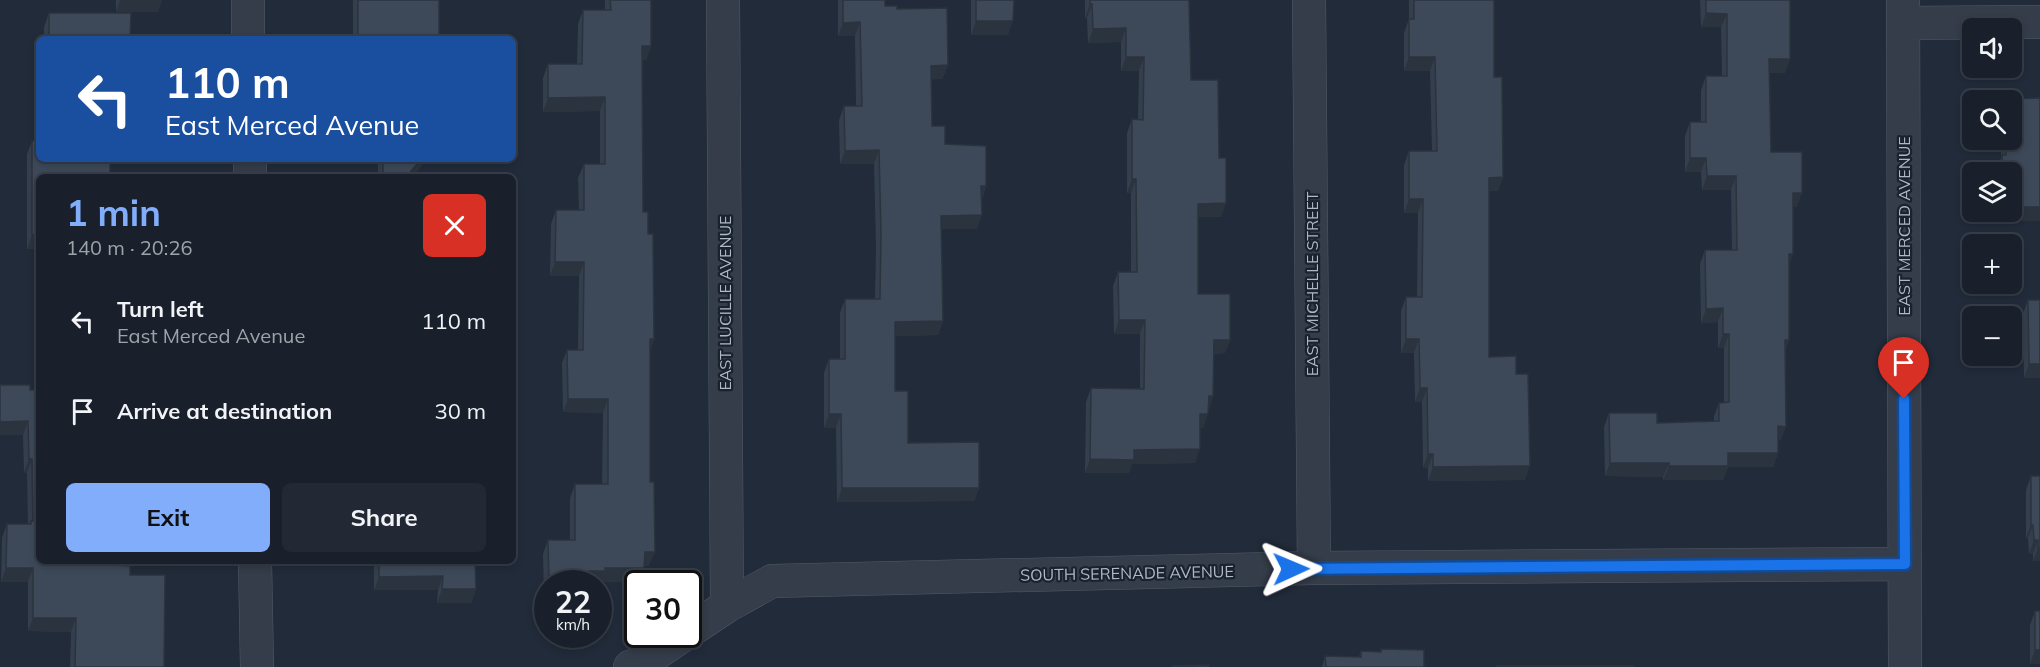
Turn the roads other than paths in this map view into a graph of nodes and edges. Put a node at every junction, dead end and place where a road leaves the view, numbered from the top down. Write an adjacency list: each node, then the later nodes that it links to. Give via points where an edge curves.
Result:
1 (248, 0): 6 (street)
2 (723, 0): 10 (street, EAST LUCILLE AVENUE)
3 (1309, 0): 9 (street, EAST MICHELLE STREET)
4 (1903, 12): 5 (street); 8 (street, EAST MERCED AVENUE)
5 (2040, 22)
6 (248, 36)
7 (255, 564): 13 (street)
8 (1905, 564): 9 (street, SOUTH SERENADE AVENUE); 15 (street, EAST MERCED AVENUE)
9 (1314, 568): 10 (street, SOUTH SERENADE AVENUE, via 772,581)
10 (727, 606): 11 (street, SOUTH SERENADE AVENUE)
11 (702, 623)
12 (664, 648): 14 (street)
13 (257, 667)
14 (630, 667)
15 (1905, 667)

